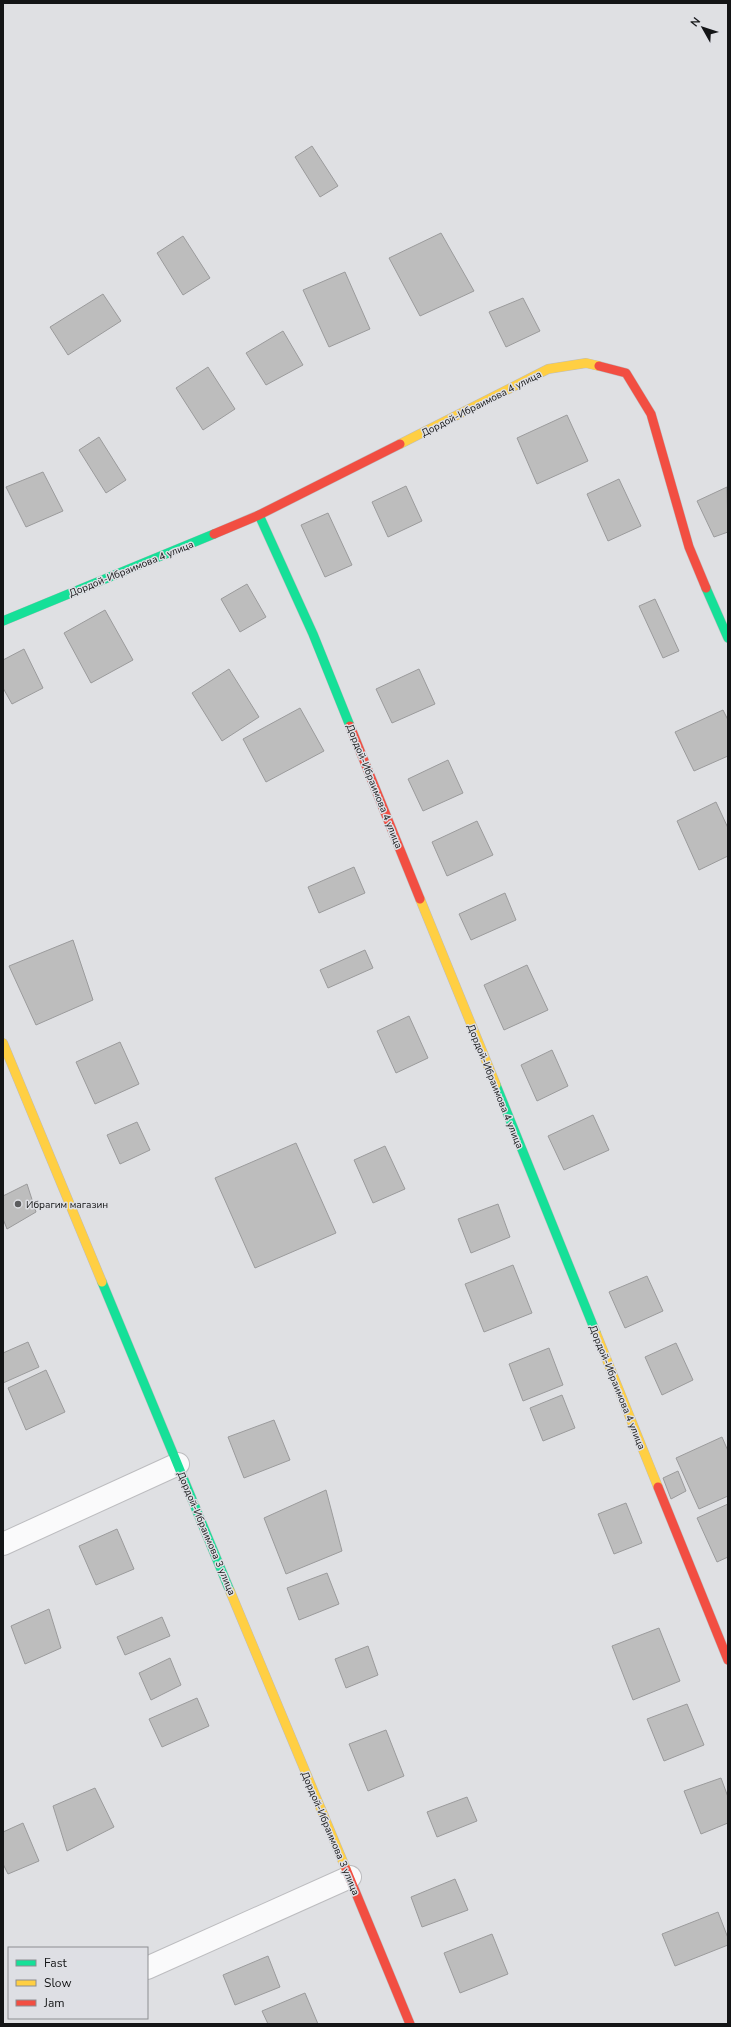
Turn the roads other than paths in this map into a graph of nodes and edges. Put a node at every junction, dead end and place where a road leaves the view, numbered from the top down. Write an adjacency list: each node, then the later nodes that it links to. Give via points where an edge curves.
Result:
1 (259, 515): 2 (street, Дордой-Ибраимова 4 улица); 3 (street, Дордой-Ибраимова 4 улица, via 548,369 586,363 626,374 651,414 690,548); 7 (street, Дордой-Ибраимова 4 улица, via 313,634)
2 (3, 621)
3 (728, 638)
4 (5, 1055): 5 (street, Дордой-Ибраимова 3 улица)
5 (178, 1464): 6 (street); 8 (street, Дордой-Ибраимова 3 улица)
6 (3, 1544)
7 (728, 1660)
8 (350, 1877): 9 (street); 10 (street, Дордой-Ибраимова 3 улица)
9 (148, 1968)
10 (410, 2024)

